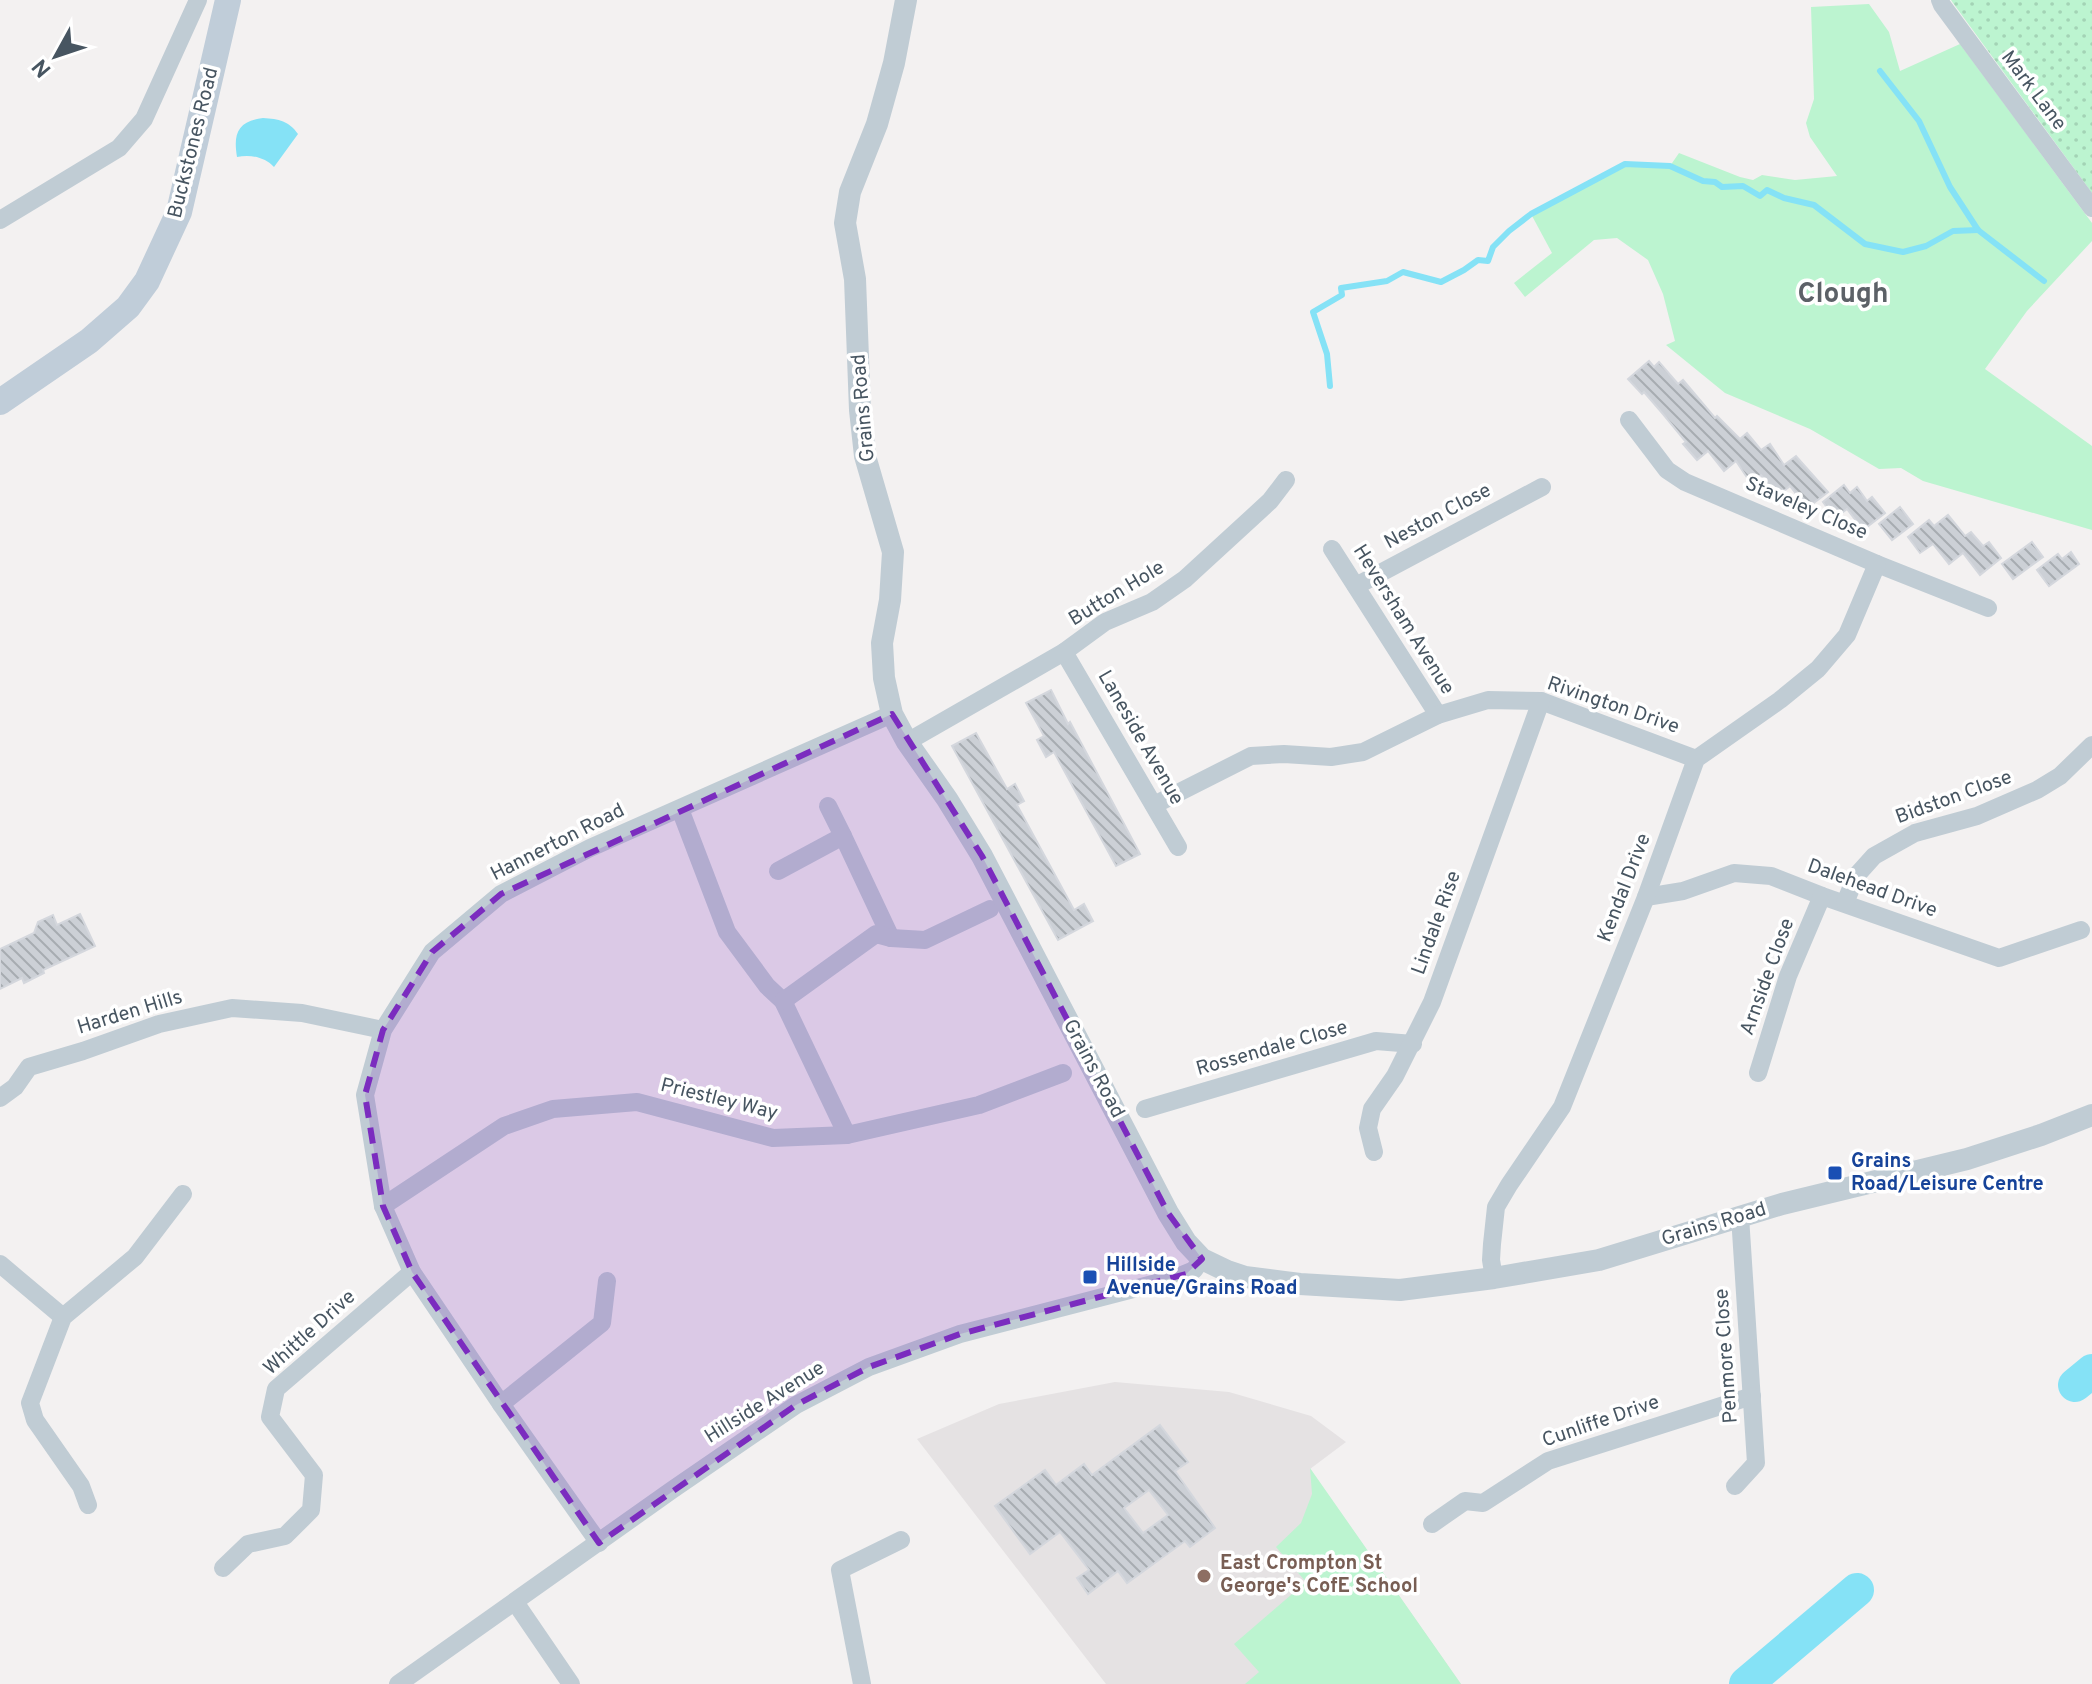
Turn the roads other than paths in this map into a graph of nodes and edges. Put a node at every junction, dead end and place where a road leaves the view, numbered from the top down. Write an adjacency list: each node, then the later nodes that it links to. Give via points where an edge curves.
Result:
1 (198, 0): 6 (street, via 144,119 119,148)
2 (228, 0): 7 (main road, Buckstones Road, via 179,212 147,281 128,307 89,341)
3 (906, 0): 17 (street, Grains Road, via 890,78 850,192 845,223 855,279 865,456 893,552 882,643)
4 (1940, 0): 5 (street, Mark Lane)
5 (2092, 208)
6 (0, 220)
7 (0, 402)
8 (1629, 420): 12 (street, Staveley Close, via 1675,476)
9 (1286, 480): 15 (street, Button Hole, via 1185,579 1152,602 1105,622)
10 (1542, 487): 13 (street, Neston Close)
11 (1332, 549): 13 (street, Heversham Avenue)
12 (1877, 564): 14 (street, Staveley Close); 21 (street, via 1847,635 1818,669)
13 (1356, 586): 18 (street, Heversham Avenue)
14 (1988, 608)
15 (1064, 652): 19 (street, Button Hole); 22 (street, Laneside Avenue)
16 (1541, 701): 18 (street, Rivington Drive, via 1488,700); 21 (street, Rivington Drive); 36 (street, Lindale Rise)
17 (892, 714): 19 (street, Grains Road); 24 (street, Hannerton Road)
18 (1438, 715): 22 (street, Rivington Drive, via 1363,752 1251,756)
19 (907, 742): 47 (street, Grains Road, via 982,856 1168,1213)
20 (2092, 745): 30 (street, Bidston Close, via 2037,790 1977,816 1915,833 1874,856 1856,876)
21 (1696, 759): 29 (street, Kendal Drive)
22 (1154, 805): 26 (street, Laneside Avenue)
23 (828, 806): 25 (street)
24 (680, 809): 34 (street, via 727,932); 35 (street, Hannerton Road, via 501,894 432,952)
25 (843, 836): 27 (street); 33 (street)
26 (1178, 847)
27 (778, 871)
28 (1822, 896): 29 (street, Dalehead Drive, via 1771,876 1734,873); 30 (street, Dalehead Drive); 38 (street, Arnside Close, via 1788,976)
29 (1646, 897): 50 (street, Kendal Drive, via 1562,1107 1496,1207)
30 (1845, 903): 32 (street, Dalehead Drive, via 1999,958)
31 (990, 909): 33 (street, via 926,940)
32 (2081, 930)
33 (891, 938): 34 (street, via 876,934)
34 (783, 1001): 42 (street)
35 (383, 1030): 39 (street, Harden Hills, via 302,1013 232,1008 159,1024 29,1067); 45 (street, Hannerton Road, via 365,1095)
36 (1413, 1044): 40 (street, Rossendale Close, via 1376,1041); 43 (street, Lindale Rise, via 1372,1109 1368,1128)
37 (1063, 1073): 42 (street, Priestley Way, via 979,1105)
38 (1758, 1073)
39 (0, 1098)
40 (1145, 1109)
41 (2092, 1115): 46 (street, Grains Road, via 1967,1159)
42 (847, 1135): 45 (street, Priestley Way, via 773,1138 637,1102 553,1109 504,1126)
43 (1374, 1152)
44 (183, 1194): 52 (street, via 135,1257)
45 (383, 1206): 49 (street, Hannerton Road)
46 (1740, 1216): 50 (street, Grains Road, via 1599,1260); 53 (street, Penmore Close)
47 (1202, 1259): 50 (street, Grains Road, via 1245,1277 1300,1284 1400,1290); 59 (street, Hillside Avenue, via 1186,1274 960,1334 869,1367 796,1405)
48 (0, 1264): 52 (street)
49 (412, 1272): 54 (street, Hannerton Road); 60 (street, Whittle Drive, via 276,1389 270,1417 314,1475 311,1510 285,1536 248,1544)
50 (1494, 1278)
51 (607, 1281): 54 (street, via 602,1323)
52 (63, 1317): 56 (street, via 30,1403 35,1420 81,1486)
53 (1752, 1396): 55 (street, Penmore Close, via 1756,1463); 57 (street, Cunliffe Drive, via 1548,1461 1483,1503 1465,1501)
54 (501, 1404): 59 (street, Hannerton Road)
55 (1735, 1486)
56 (88, 1505)
57 (1432, 1524)
58 (901, 1540): 64 (street, via 840,1570)
59 (599, 1543): 61 (street, Hillside Avenue)
60 (223, 1568)
61 (515, 1602): 62 (street, Hillside Avenue); 63 (street)
62 (398, 1684)
63 (571, 1684)
64 (862, 1684)

